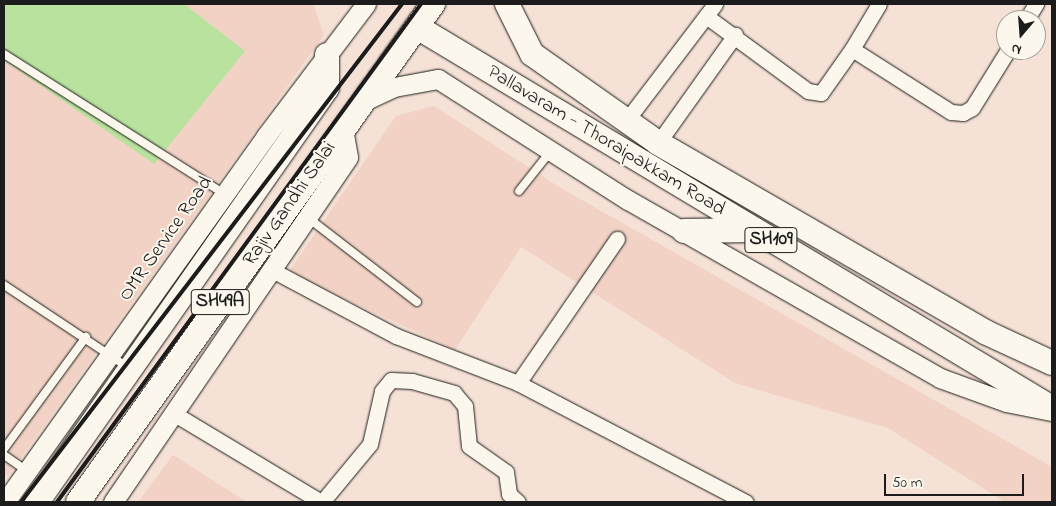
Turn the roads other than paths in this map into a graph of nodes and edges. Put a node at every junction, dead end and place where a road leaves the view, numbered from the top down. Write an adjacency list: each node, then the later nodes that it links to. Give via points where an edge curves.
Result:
1 (366, 4): 10 (street, OMR Service Road)
2 (434, 4): 6 (main road, Rajiv Gandhi Salai / SH49A)
3 (507, 4): 13 (main road, Pallavaram - Thoraipakkam Road / SH109, via 532,54)
4 (879, 4): 8 (street)
5 (711, 10): 7 (street); 13 (street)
6 (417, 27): 12 (main road, Rajiv Gandhi Salai / SH49A); 20 (main road, Pallavaram - Thoraipakkam Road / SH109)
7 (734, 35): 8 (street, via 808,91 822,93); 15 (street)
8 (852, 49): 11 (street, via 951,112 963,113 972,108)
9 (4, 54): 18 (lane)
10 (328, 55): 18 (street, OMR Service Road); 29 (main road, Rajiv Gandhi Salai / SH49A, via 327,88)
11 (1002, 60)
12 (362, 102): 14 (main road, Rajiv Gandhi Salai / SH49A); 16 (street, via 394,87 438,80)
13 (626, 121): 15 (main road, Pallavaram - Thoraipakkam Road / SH109)
14 (343, 128): 19 (street, via 348,157); 40 (main road, Rajiv Gandhi Salai / SH49A)
15 (658, 143): 25 (main road, Pallavaram - Thoraipakkam Road / SH109)
16 (550, 152): 17 (lane); 21 (street)
17 (519, 191)
18 (225, 194): 29 (street, OMR Service Road)
19 (307, 217): 23 (street); 26 (lane)
20 (755, 230): 21 (main road); 27 (main road, Pallavaram - Thoraipakkam Road / SH109)
21 (684, 231): 32 (street, via 940,378 1006,402)
22 (617, 239): 31 (street)
23 (270, 269): 31 (street, via 396,336); 33 (street)
24 (4, 284): 28 (lane)
25 (906, 284): 27 (main road); 30 (main road, Pallavaram - Thoraipakkam Road / SH109, via 985,332)
26 (417, 302)
27 (889, 310): 32 (main road, Pallavaram - Thoraipakkam Road / SH109)
28 (86, 337): 29 (lane); 34 (lane)
29 (121, 362): 36 (street, OMR Service Road); 39 (main road, Rajiv Gandhi Salai / SH49A)
30 (1052, 363)
31 (518, 383): 43 (street)
32 (1052, 410)
33 (173, 413): 41 (street); 42 (street)
34 (4, 449)
35 (4, 455): 36 (lane)
36 (27, 471): 38 (street, OMR Service Road)
37 (511, 499): 42 (street, via 506,472 469,446 465,406 454,393 412,381 391,380 382,391 370,444)
38 (5, 500)
39 (37, 502)
40 (78, 502)
41 (114, 502)
42 (322, 502)
43 (746, 502)

